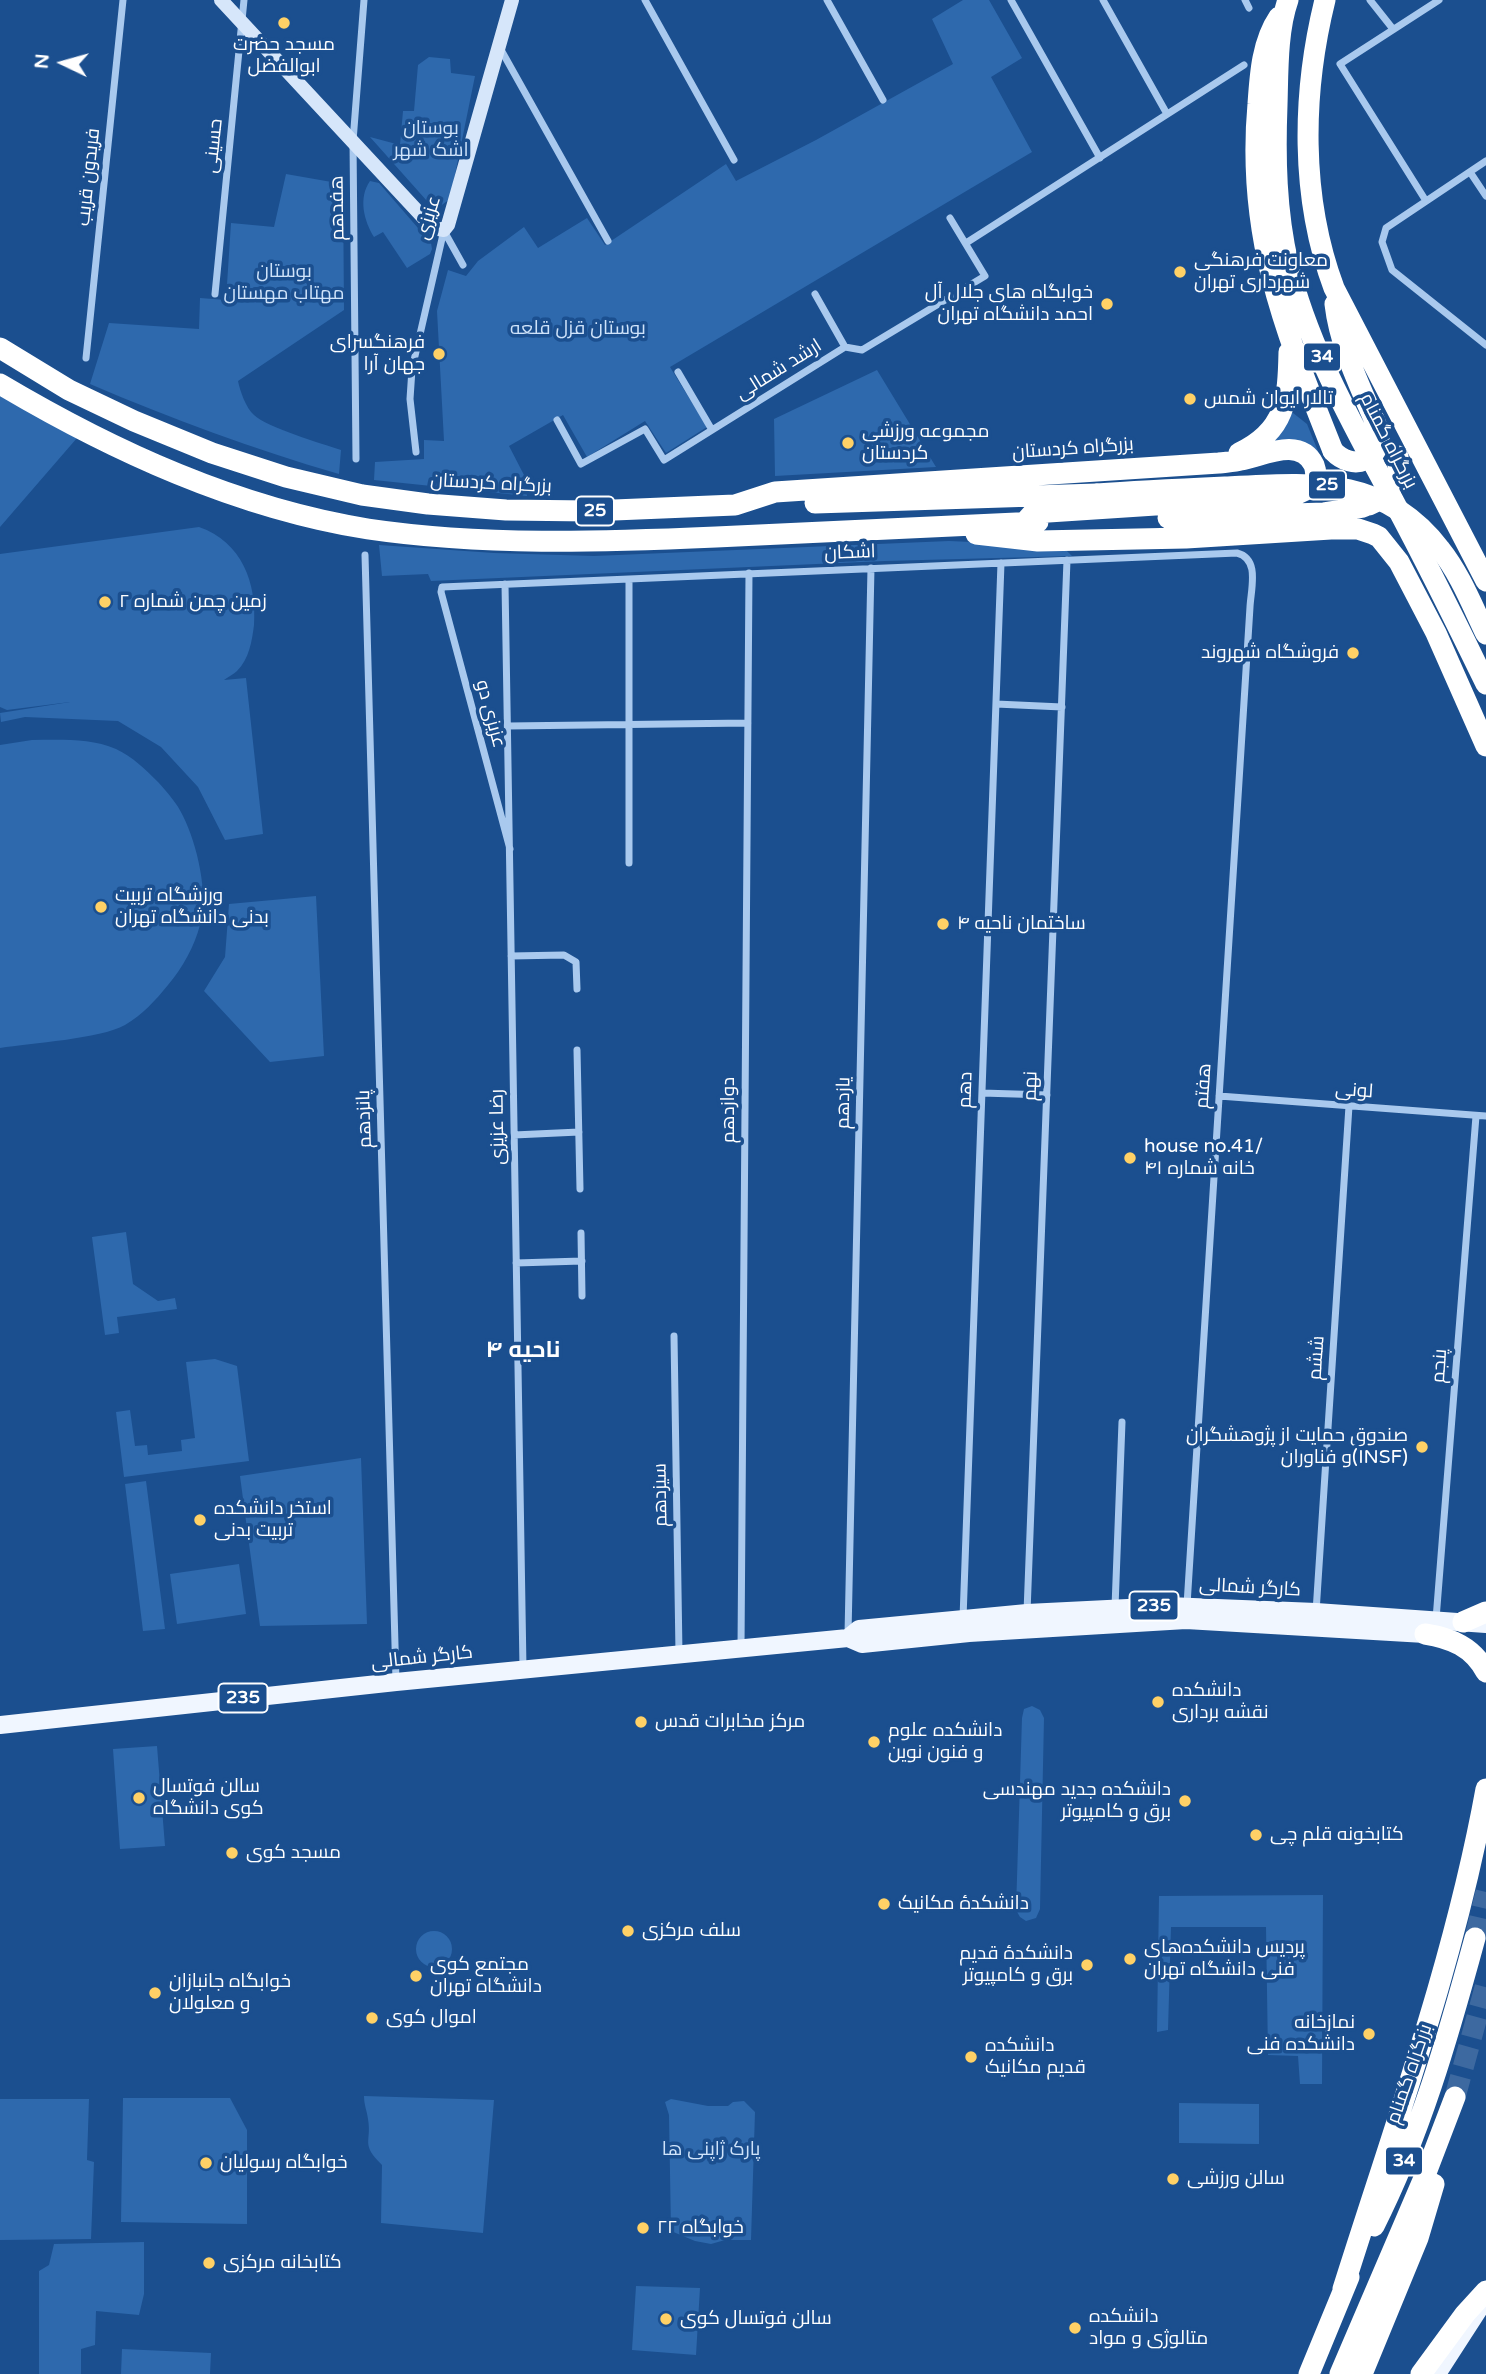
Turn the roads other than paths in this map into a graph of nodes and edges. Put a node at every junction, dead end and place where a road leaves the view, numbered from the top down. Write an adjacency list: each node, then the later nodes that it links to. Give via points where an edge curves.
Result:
1 (123, 0): 39 (street, فریدون قریب)
2 (220, 0): 14 (street)
3 (244, 0): 14 (street, حسینی)
4 (364, 0): 20 (street, هفدهم)
5 (512, 0): 16 (street, عزیزی)
6 (645, 0): 22 (street)
7 (827, 0): 18 (street)
8 (1011, 0): 21 (street)
9 (1103, 0): 19 (street)
10 (1325, 0): 32 (highway, بزرگراه گمنام / 34, via 1313,64 1308,147 1316,226)
11 (1370, 0): 15 (street)
12 (1439, 0): 15 (street)
13 (1287, 3): 35 (highway, via 1264,51 1254,149 1262,233); 61 (highway, بزرگراه گمنام / 34, via 1277,71 1276,172 1282,233 1296,291 1346,412)
14 (242, 22): 20 (street); 34 (street, حسینی)
15 (1393, 29): 26 (street, via 1340,64)
16 (499, 47): 28 (street, عزیزی); 29 (street)
17 (1244, 65): 19 (street)
18 (883, 100)
19 (1167, 114): 21 (street)
20 (353, 141): 28 (street, via 433,228); 45 (street, هفدهم)
21 (1100, 158): 30 (street)
22 (734, 160)
23 (1486, 161): 24 (street)
24 (1470, 172): 25 (street); 26 (street)
25 (1486, 196)
26 (1426, 201): 36 (street, via 1386,228 1382,242 1392,270)
27 (950, 218): 30 (street)
28 (444, 230): 31 (street); 44 (street, عزیزی, via 411,378)
29 (608, 241)
30 (966, 243): 37 (street, ارشد شمالی, via 985,276 862,350)
31 (463, 265)
32 (1334, 288): 35 (highway, bridge, via 1338,324 1379,431 1374,453 1361,462 1345,461 1333,451); 48 (highway, 25, bridge, via 1349,332 1396,430 1398,473 1381,500 1324,513); 57 (highway, بزرگراه گمنام / 34)
33 (815, 293): 37 (street)
34 (215, 294)
35 (1289, 339): 46 (highway, via 1287,396 1277,422 1260,441)
36 (1486, 345)
37 (845, 347): 43 (street, ارشد شمالی)
38 (0, 348): 47 (highway, بزرگراه کردستان / 25, via 69,390 201,449 286,477 362,495 506,510)
39 (86, 358)
40 (678, 372): 43 (street)
41 (0, 384): 49 (highway, 25, via 59,419 192,479 259,502 368,528 446,537 584,543)
42 (557, 420): 43 (street, ارشد شمالی, via 581,464 645,429 664,460)
43 (712, 430)
44 (416, 452)
45 (356, 459)
46 (1219, 463): 47 (highway, بزرگراه کردستان / 25, via 775,492); 48 (highway, بزرگراه کردستان, via 1294,450 1311,460 1315,481 1293,496 1033,513)
47 (735, 505): 60 (highway, 25, bridge, via 1317,483 1363,493 1404,514 1440,548)
48 (1024, 523): 49 (highway, 25)
49 (939, 527): 67 (highway, via 1038,541 1331,528 1367,531 1379,537 1399,562)
50 (365, 555): 103 (street, پانزدهم)
51 (1067, 560): 52 (street, اشکان); 54 (street, اشکان, via 1237,553 1247,558); 63 (street, نهم)
52 (1001, 563): 53 (street, اشکان); 62 (street, دهم)
53 (871, 568): 55 (street, اشکان); 98 (street, یازدهم)
54 (1252, 568): 75 (street, هفتم)
55 (749, 573): 56 (street, اشکان); 64 (street, دوازدهم)
56 (629, 579): 58 (street, اشکان); 65 (street)
57 (1486, 581)
58 (505, 584): 59 (street, اشکان); 66 (street, رضا عزیزی)
59 (442, 587): 68 (street, عزیزی دو)
60 (1486, 634)
61 (1486, 684)
62 (996, 704): 63 (street); 73 (street, دهم)
63 (1062, 707): 74 (street, نهم)
64 (748, 723): 65 (street); 99 (street, دوازدهم)
65 (629, 724): 66 (street); 69 (street)
66 (508, 726): 68 (street, رضا عزیزی)
67 (1486, 746)
68 (510, 849): 70 (street, رضا عزیزی)
69 (629, 863)
70 (512, 956): 71 (street, via 571,957 576,962); 80 (street, رضا عزیزی)
71 (577, 989)
72 (577, 1050): 79 (street)
73 (982, 1093): 74 (street); 93 (street, دهم)
74 (1047, 1095): 92 (street, نهم)
75 (1219, 1096): 76 (street, لونی); 88 (street, هفتم)
76 (1349, 1106): 77 (street, لونی); 90 (street, ششم)
77 (1476, 1116): 78 (street, لونی); 97 (street, پنجم)
78 (1486, 1116)
79 (579, 1132): 80 (street); 81 (street)
80 (514, 1135): 84 (street, رضا عزیزی)
81 (580, 1189)
82 (581, 1233): 83 (street)
83 (582, 1261): 84 (street); 85 (street)
84 (516, 1263): 101 (street, رضا عزیزی)
85 (582, 1296)
86 (674, 1336): 100 (street, سیزدهم)
87 (1122, 1422): 89 (street)
88 (1187, 1606): 89 (main road, کارگر شمالی / 235); 90 (main road, کارگر شمالی / 235)
89 (1115, 1607): 92 (main road, کارگر شمالی / 235)
90 (1316, 1612): 97 (main road, کارگر شمالی / 235)
91 (1486, 1612): 94 (highway)
92 (1027, 1613): 95 (main road, کارگر شمالی / 235)
93 (963, 1619): 95 (main road, کارگر شمالی / 235); 98 (main road, کارگر شمالی / 235, via 859,1629)
94 (1463, 1622): 96 (main road, کارگر شمالی / 235); 97 (main road, کارگر شمالی / 235)
95 (991, 1624): 97 (main road, کارگر شمالی / 235, via 1186,1620); 98 (main road, کارگر شمالی / 235, via 862,1644)
96 (1486, 1624)
97 (1431, 1627): 102 (highway, via 1467,1648)
98 (848, 1638): 99 (main road, کارگر شمالی / 235)
99 (741, 1648): 100 (main road, کارگر شمالی / 235)
100 (679, 1654): 101 (main road, کارگر شمالی / 235)
101 (523, 1669): 103 (main road, کارگر شمالی / 235)
102 (1486, 1672)
103 (397, 1682): 104 (main road, کارگر شمالی / 235)
104 (0, 1725)
105 (1486, 1789): 107 (highway, via 1430,2021)
106 (1475, 1938): 107 (highway, بزرگراه گمنام / 34, via 1417,2127)
107 (1343, 2289): 110 (highway, بزرگراه گمنام / 34)
108 (1486, 2291): 113 (highway)
109 (1486, 2297): 114 (main road)
110 (1309, 2374)
111 (1340, 2374): 112 (highway, 34, via 1455,2097 1418,2238)
112 (1363, 2374)
113 (1421, 2374)
114 (1437, 2374)

